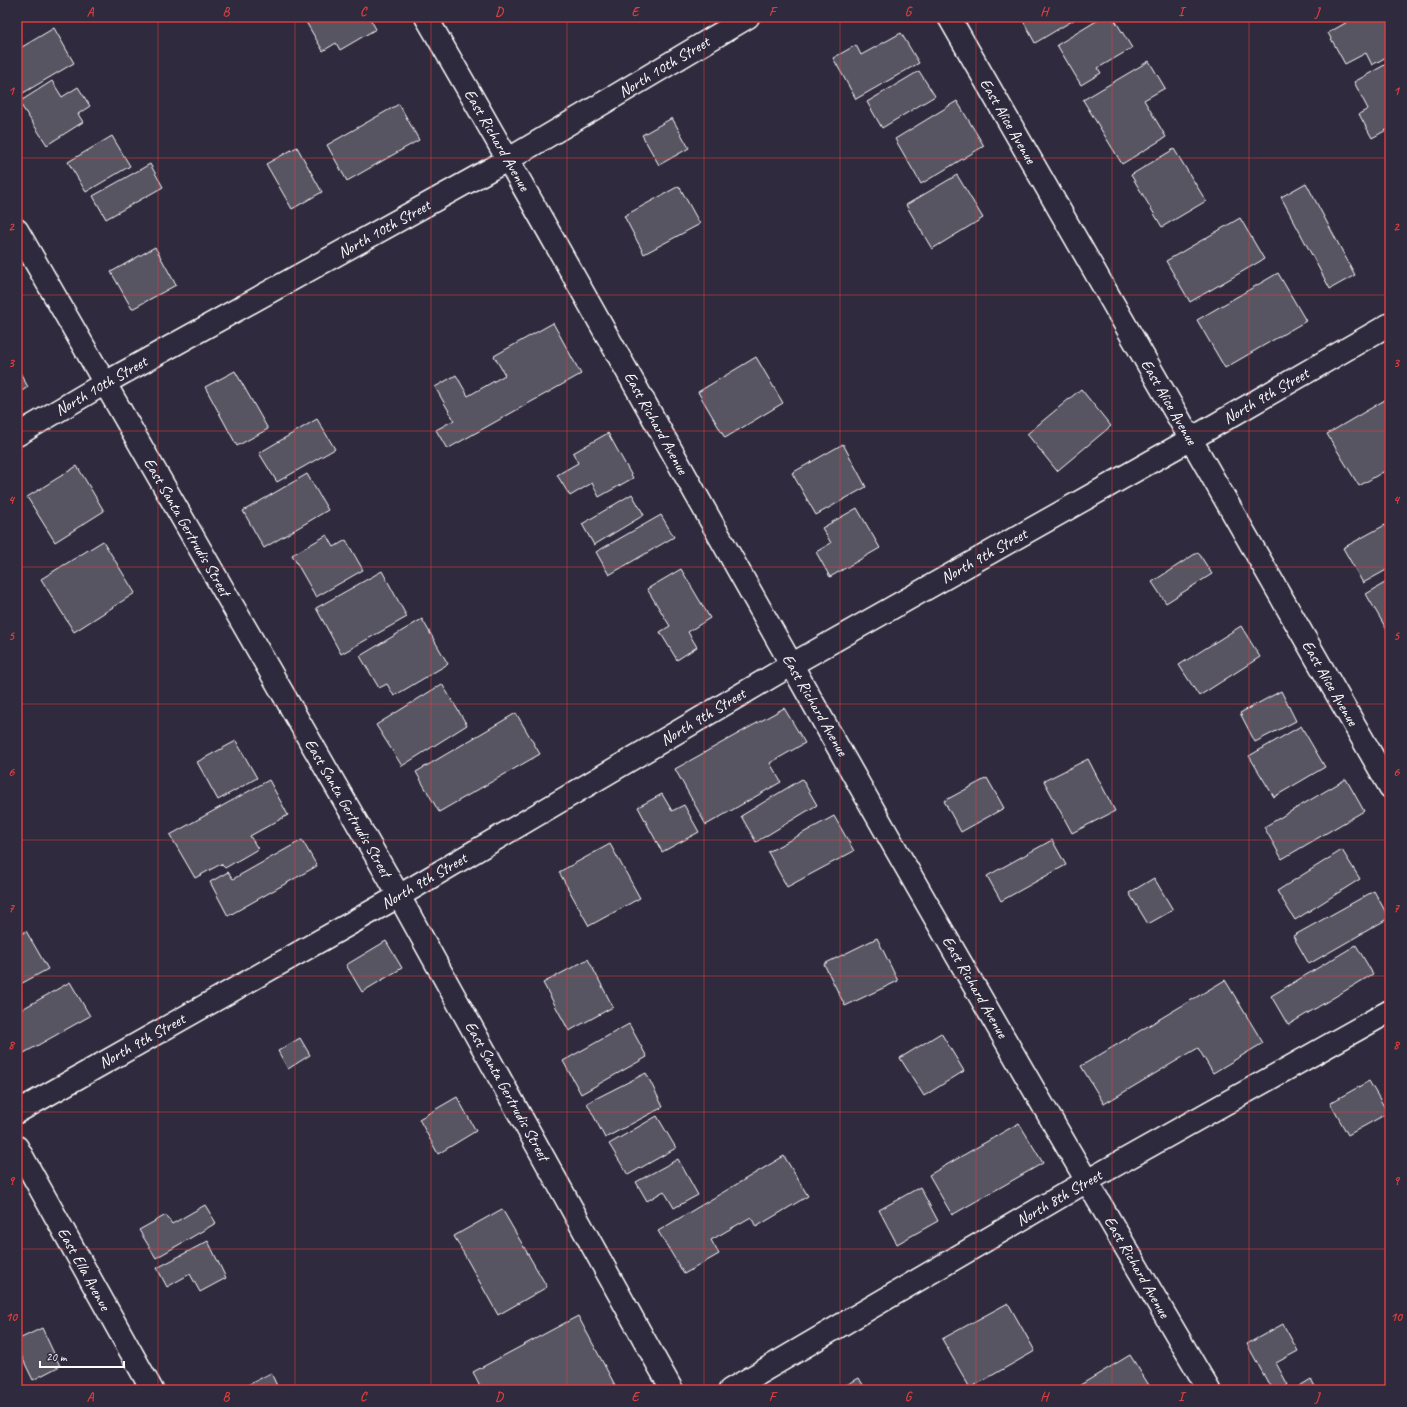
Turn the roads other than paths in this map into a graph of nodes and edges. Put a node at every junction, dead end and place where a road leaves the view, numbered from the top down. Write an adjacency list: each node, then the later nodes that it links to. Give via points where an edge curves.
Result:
1 (426, 17): 4 (street, East Richard Avenue)
2 (748, 17): 4 (street, North 10th Street)
3 (949, 17): 9 (street, East Alice Avenue)
4 (509, 159): 7 (street, North 10th Street); 10 (street, East Richard Avenue)
5 (17, 230): 7 (street, East Santa Gertrudis Street)
6 (1390, 324): 9 (street, North 9th Street)
7 (105, 383): 8 (street, North 10th Street); 12 (street, East Santa Gertrudis Street)
8 (17, 435)
9 (1191, 439): 10 (street, North 9th Street); 11 (street, East Alice Avenue)
10 (791, 665): 12 (street, North 9th Street); 16 (street, East Richard Avenue)
11 (1390, 787)
12 (399, 896): 14 (street, North 9th Street); 18 (street, East Santa Gertrudis Street)
13 (1390, 1011): 16 (street, North 8th Street)
14 (17, 1112)
15 (17, 1148): 17 (street, East Ella Avenue)
16 (1087, 1182): 19 (street, North 8th Street); 20 (street, East Richard Avenue)
17 (152, 1390)
18 (672, 1390)
19 (730, 1390)
20 (1209, 1390)

